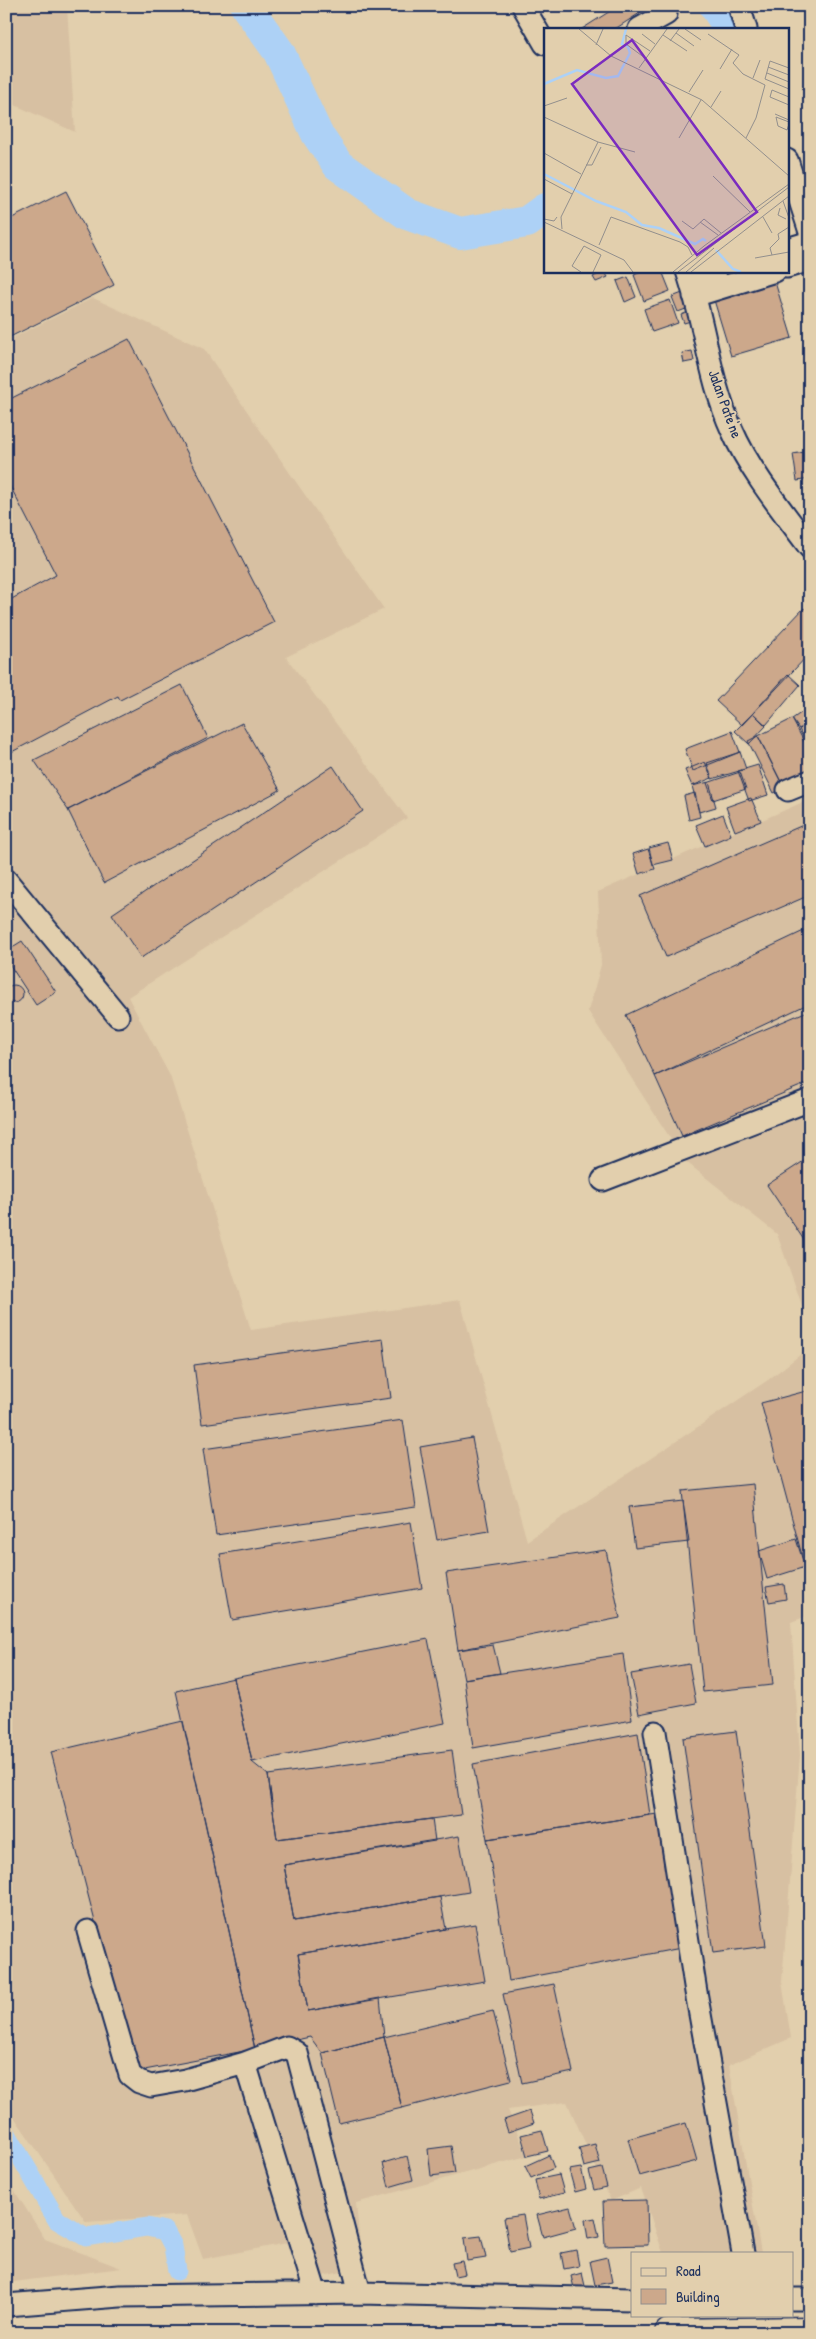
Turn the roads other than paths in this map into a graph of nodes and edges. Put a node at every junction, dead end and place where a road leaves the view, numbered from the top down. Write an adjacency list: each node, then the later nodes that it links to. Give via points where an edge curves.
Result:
1 (523, 6): 6 (street)
2 (739, 6): 5 (street)
3 (666, 14): 4 (street)
4 (641, 28)
5 (746, 28)
6 (544, 42)
7 (788, 163): 8 (street)
8 (810, 232)
9 (810, 242): 10 (street)
10 (788, 249)
11 (810, 260): 12 (street)
12 (788, 267)
13 (714, 272): 15 (street)
14 (767, 272): 15 (street)
15 (690, 282): 16 (street, Jalan Pate'ne, via 732,430 774,499)
16 (810, 548)
17 (810, 781): 18 (street)
18 (788, 790)
19 (6, 880): 20 (street)
20 (118, 1016)
21 (810, 1100): 22 (street)
22 (603, 1180)
23 (655, 1732): 26 (street, via 696,1992)
24 (88, 1931): 25 (street, via 130,2075 151,2086)
25 (245, 2063): 27 (street, via 287,2047 297,2053); 28 (street)
26 (743, 2252)
27 (360, 2293): 28 (street); 30 (street)
28 (316, 2294): 32 (street, via 120,2296)
29 (810, 2298): 31 (street)
30 (631, 2299)
31 (794, 2299)
32 (6, 2305)
33 (810, 2331): 34 (highway)
34 (669, 2333)

